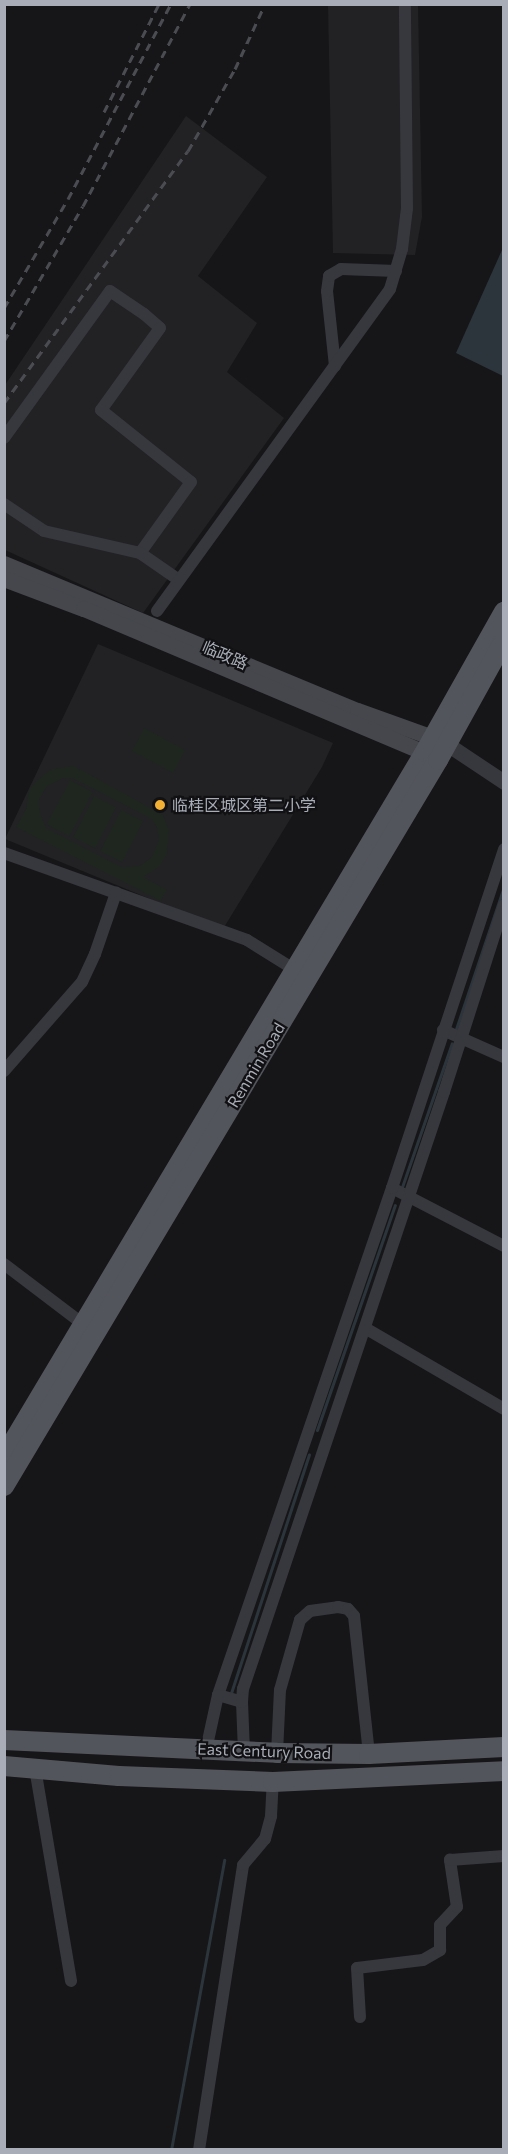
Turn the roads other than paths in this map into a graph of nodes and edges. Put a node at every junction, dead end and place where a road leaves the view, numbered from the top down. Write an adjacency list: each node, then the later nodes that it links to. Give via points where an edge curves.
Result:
1 (405, 4): 2 (street, via 408,187)
2 (396, 271): 3 (street, via 390,289); 3 (street, via 341,269 329,276)
3 (335, 366): 9 (street)
4 (4, 438): 6 (street, via 110,291 144,314 160,328 101,410 191,482)
5 (4, 504): 6 (street, via 44,531)
6 (140, 553): 9 (street)
7 (4, 564): 10 (main road, 临政路)
8 (4, 579): 10 (main road, 临政路)
9 (179, 580): 11 (street)
10 (86, 603): 14 (main road, 临政路, via 358,711)
11 (157, 611)
12 (504, 612): 14 (main road, Renmin Road)
13 (504, 641): 14 (main road, Renmin Road)
14 (436, 748): 15 (street); 20 (main road, Renmin Road); 35 (main road, Renmin Road)
15 (504, 782)
16 (504, 849): 21 (street)
17 (4, 853): 18 (street)
18 (116, 893): 20 (street, via 247,940); 24 (street, via 82,982)
19 (504, 905): 22 (street)
20 (295, 970): 29 (main road, Renmin Road)
21 (443, 1030): 22 (street); 25 (street)
22 (461, 1036): 23 (street); 26 (street)
23 (504, 1056)
24 (4, 1071)
25 (392, 1188): 26 (street); 32 (street)
26 (408, 1197): 27 (street); 30 (street)
27 (504, 1246)
28 (4, 1264): 29 (street)
29 (83, 1324): 34 (main road, Renmin Road)
30 (364, 1328): 31 (street); 33 (street)
31 (504, 1408)
32 (304, 1441): 33 (street); 36 (street)
33 (323, 1448): 37 (street)
34 (4, 1457)
35 (4, 1486)
36 (218, 1695): 37 (street); 40 (street)
37 (242, 1702): 41 (street)
38 (14, 1741): 40 (main road, East Century Road)
39 (504, 1747): 43 (main road, East Century Road)
40 (206, 1750): 41 (main road, East Century Road)
41 (244, 1752): 42 (main road, East Century Road)
42 (278, 1753): 43 (main road, East Century Road); 43 (street, via 280,1690 300,1620 310,1611 338,1607 348,1609 354,1616)
43 (369, 1754)
44 (4, 1766): 45 (main road, East Century Road)
45 (34, 1768): 47 (main road, East Century Road, via 119,1776); 49 (street)
46 (504, 1771): 47 (main road, East Century Road)
47 (273, 1782): 51 (street, via 265,1839 243,1865)
48 (504, 1856): 50 (street, via 450,1860 457,1906 440,1925 440,1950 423,1960 357,1968)
49 (71, 1981)
50 (360, 2016)
51 (199, 2150)

